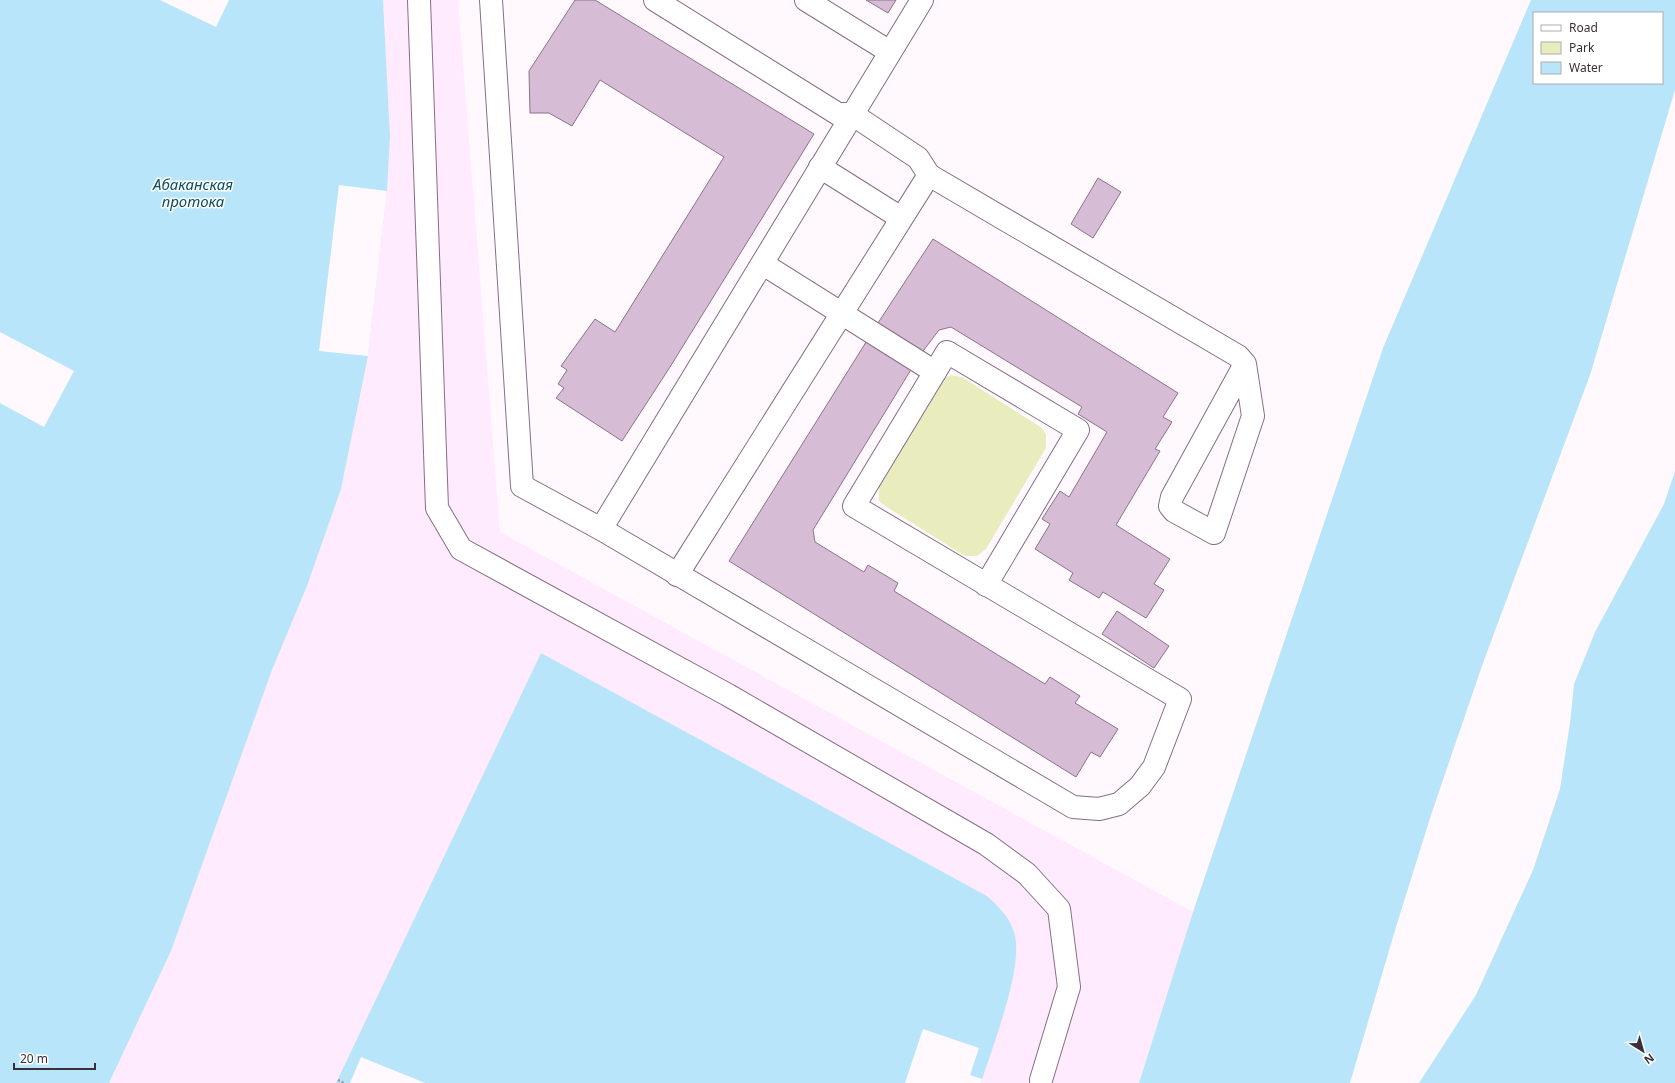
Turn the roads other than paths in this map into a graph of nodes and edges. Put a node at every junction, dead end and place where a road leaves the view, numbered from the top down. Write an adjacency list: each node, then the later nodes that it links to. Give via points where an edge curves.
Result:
1 (419, 0): 18 (lane, via 437,508 453,536 461,549 741,703 986,844 1027,874 1059,909 1069,987)
2 (491, 0): 15 (lane, via 522,486)
3 (655, 0): 7 (lane, via 838,114)
4 (806, 0): 6 (lane)
5 (922, 0): 6 (lane)
6 (890, 52): 7 (lane)
7 (852, 114): 8 (lane); 9 (lane, via 918,158)
8 (820, 167): 10 (lane); 11 (lane)
9 (928, 175): 10 (lane); 13 (lane, via 1238,356)
10 (901, 218): 12 (lane)
11 (763, 264): 12 (lane); 15 (lane)
12 (842, 313): 14 (lane); 16 (lane)
13 (1245, 364): 13 (lane, via 1170,506 1174,511 1214,534 1254,416)
14 (935, 372): 17 (lane, via 854,506); 17 (lane, via 946,352 1078,430)
15 (601, 529): 16 (lane)
16 (677, 575): 17 (lane, via 1073,806 1099,809 1119,804 1140,786 1154,767 1180,700)
17 (986, 585)
18 (1041, 1080)

